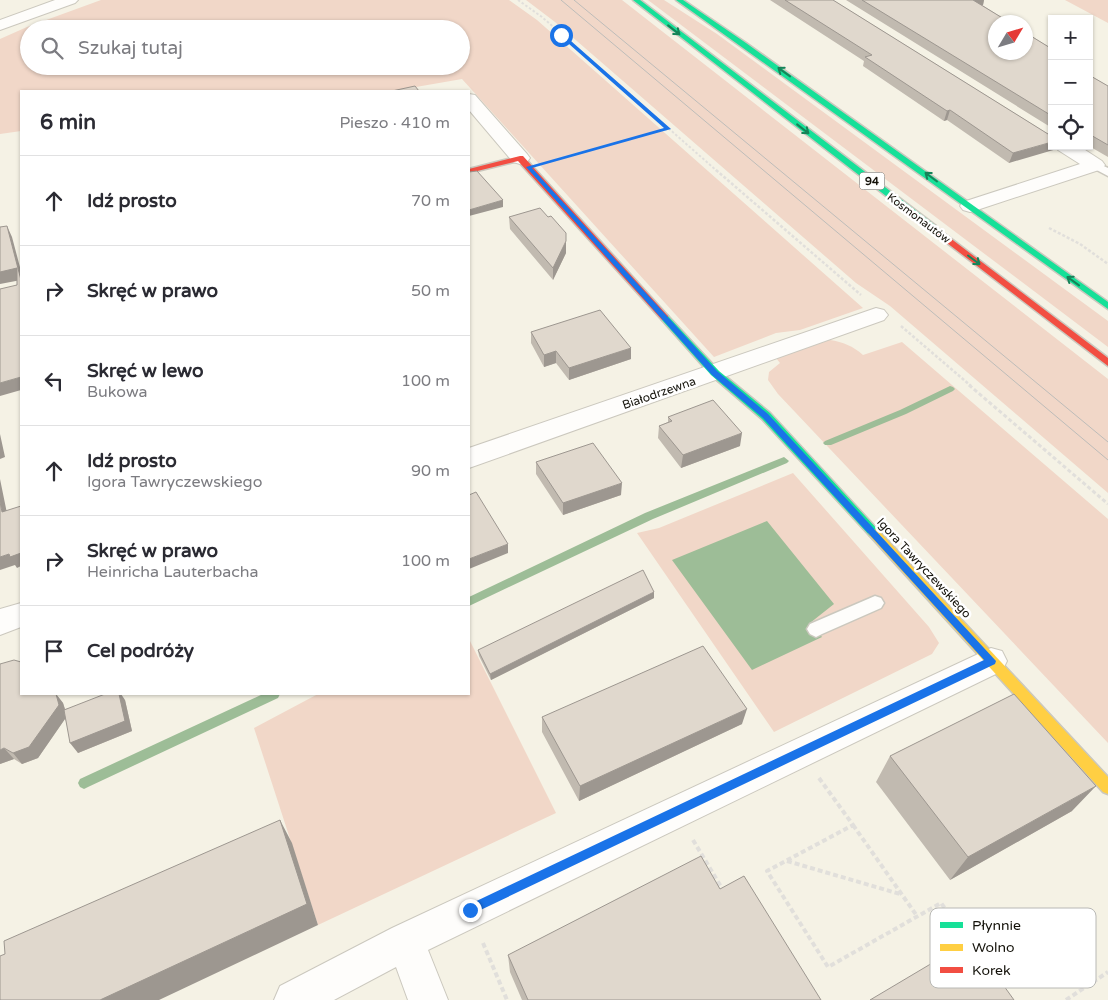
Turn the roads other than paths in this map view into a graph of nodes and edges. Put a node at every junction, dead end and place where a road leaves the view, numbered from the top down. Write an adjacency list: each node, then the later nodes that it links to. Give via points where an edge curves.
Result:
1 (70, 0): 4 (street)
2 (636, 0): 13 (main road, Kosmonautów / 94, one-way to 13)
3 (679, 0): 10 (main road, one-way to 3)
4 (0, 25)
5 (470, 100): 7 (street)
6 (1071, 150): 8 (street)
7 (524, 162): 9 (main road); 14 (main road, Igora Tawryczewskiego)
8 (1101, 169): 10 (street)
9 (470, 171)
10 (970, 206): 11 (main road, one-way to 10)
11 (1108, 306)
12 (885, 318): 14 (street, Białodrzewna)
13 (1108, 362)
14 (715, 373): 15 (street, Białodrzewna); 20 (main road, Igora Tawryczewskiego, via 766,416)
15 (470, 458)
16 (875, 603): 19 (lane)
17 (20, 615): 18 (street)
18 (0, 622)
19 (816, 629)
20 (991, 661): 21 (main road, Igora Tawryczewskiego); 22 (street)
21 (1108, 788)
22 (405, 940): 23 (street); 24 (street)
23 (294, 1000)
24 (428, 1000)

